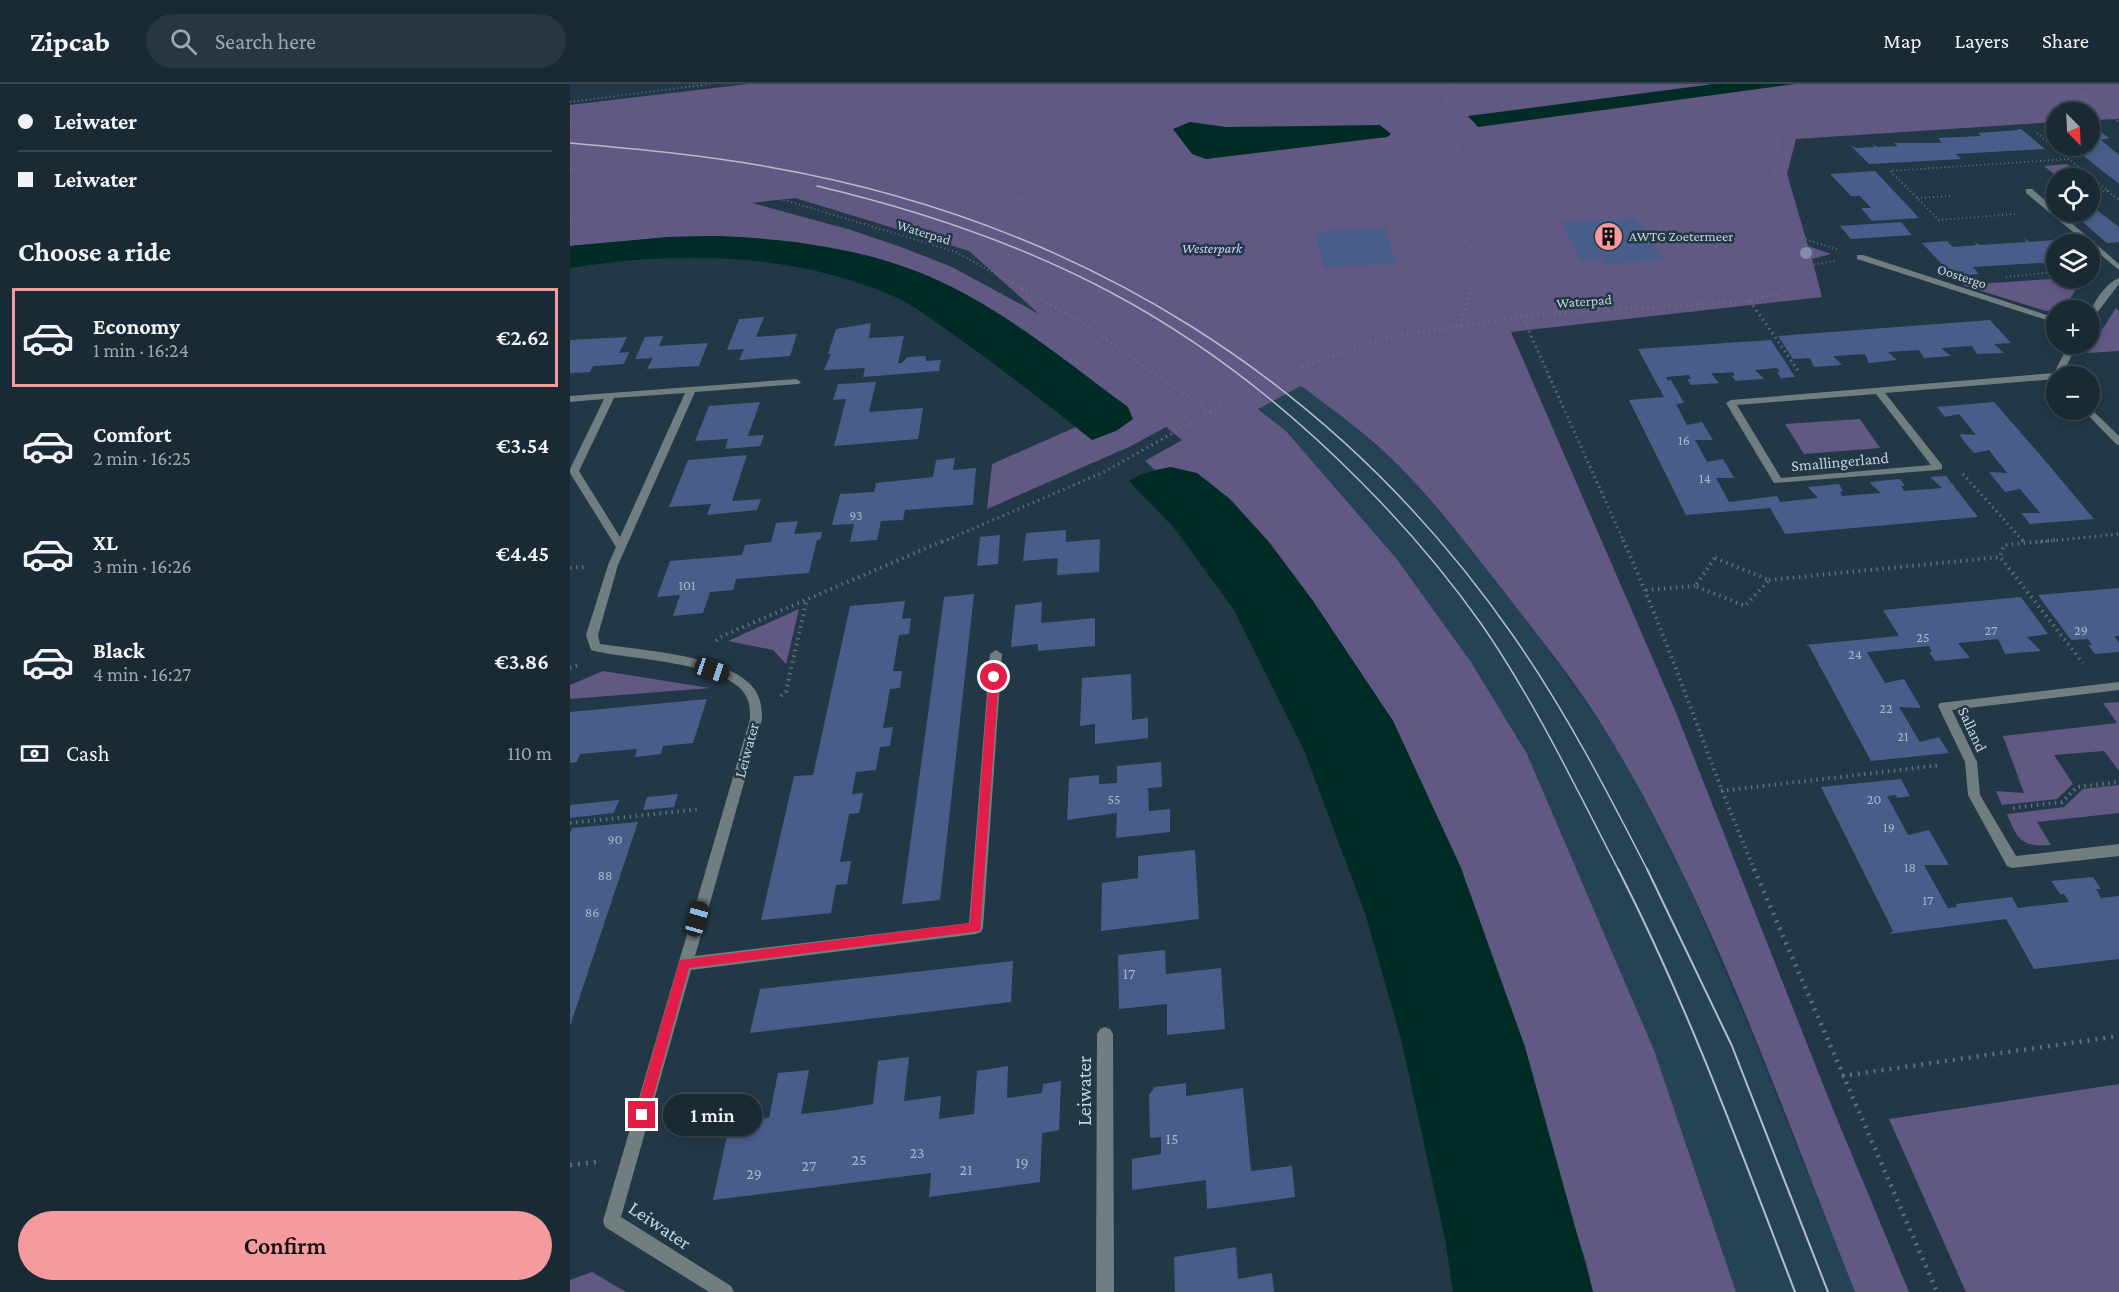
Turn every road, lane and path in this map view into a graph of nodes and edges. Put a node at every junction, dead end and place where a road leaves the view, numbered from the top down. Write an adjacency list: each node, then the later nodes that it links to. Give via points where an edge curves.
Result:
1 (710, 84): 7 (path)
2 (1450, 84): 6 (path)
3 (1555, 84): 6 (path, via 1514,101)
4 (2119, 92): 5 (path)
5 (2081, 95): 8 (path); 26 (path, via 1851,113 1805,118 1794,123 1778,132 1774,175)
6 (1446, 100): 10 (path, via 1445,123)
7 (570, 102)
8 (2119, 122)
9 (570, 127): 12 (path, via 786,147 926,172 1020,200 1079,205 1239,193 1282,175 1343,160 1416,150)
10 (1450, 131): 12 (path); 26 (path, via 1532,160 1658,192)
11 (2037, 133): 13 (path)
12 (1458, 150): 34 (path, via 1433,170 1425,186 1428,204 1466,242 1475,262)
13 (2069, 159): 17 (path); 20 (path, via 1890,171)
14 (570, 169): 18 (path, Waterpad, via 619,172)
15 (2029, 191): 22 (street)
16 (2100, 191): 17 (path)
17 (2108, 191): 21 (path)
18 (753, 196): 24 (path, via 680,218); 44 (path, Waterpad, via 788,201 956,252 1081,322)
19 (1952, 196): 20 (path)
20 (1917, 198): 23 (path, via 1939,220)
21 (2119, 200)
22 (2046, 206)
23 (2046, 211)
24 (570, 219)
25 (2064, 222): 28 (street)
26 (1794, 235): 27 (path)
27 (1860, 257): 30 (path, Waterpad, via 1801,267 1781,292); 33 (street, Oostergo)
28 (2119, 268)
29 (2119, 280): 31 (street)
30 (1750, 301): 32 (path, Waterpad); 40 (path)
31 (2100, 302)
32 (1522, 316): 34 (path, Waterpad); 54 (path)
33 (2046, 318)
34 (1460, 326): 35 (path, Waterpad, via 1362,345)
35 (1302, 367)
36 (2046, 377): 39 (street, Smallingerland)
37 (796, 382): 38 (street)
38 (691, 390): 41 (street); 50 (street, Leiwater)
39 (1878, 390): 40 (street, Smallingerland); 47 (street)
40 (1816, 395): 47 (street, Smallingerland, via 1731,403 1778,481)
41 (610, 397): 42 (street); 50 (street, via 574,471)
42 (570, 399)
43 (1229, 400): 44 (path)
44 (1210, 412): 55 (path, via 1104,472)
45 (2098, 420): 46 (street)
46 (2119, 442)
47 (1938, 467): 49 (path, via 1965,474)
48 (2119, 534): 49 (path)
49 (2024, 543): 51 (path, via 2004,545)
50 (621, 547): 57 (street, Leiwater, via 592,635 595,647)
51 (2000, 557): 52 (path); 59 (path)
52 (1769, 580): 53 (path, via 1745,606); 53 (path, via 1715,558)
53 (1695, 586): 54 (path)
54 (1646, 590): 63 (path)
55 (807, 599): 57 (path, via 722,636); 60 (path, via 786,692)
56 (996, 654): 68 (street, via 976,928)
57 (692, 664): 60 (street, Leiwater, via 732,677 746,686 756,702)
58 (2119, 686): 59 (street, Salland)
59 (2102, 688): 61 (street, Salland, via 1944,706)
60 (756, 719): 64 (street, Leiwater)
61 (1971, 762): 63 (path); 65 (street, Salland, via 1974,795)
62 (2119, 782): 65 (path, via 2077,787 2062,802)
63 (1721, 791): 71 (path)
64 (730, 806): 66 (path); 68 (street, Leiwater)
65 (1984, 811): 67 (street, Salland, via 2012,862)
66 (570, 823)
67 (2119, 850)
68 (684, 964): 72 (street, Leiwater, via 611,1221)
69 (1105, 1034): 73 (street, Leiwater)
70 (2119, 1036): 71 (path)
71 (1842, 1076): 74 (path)
72 (725, 1292)
73 (1105, 1292)
74 (1937, 1292)

